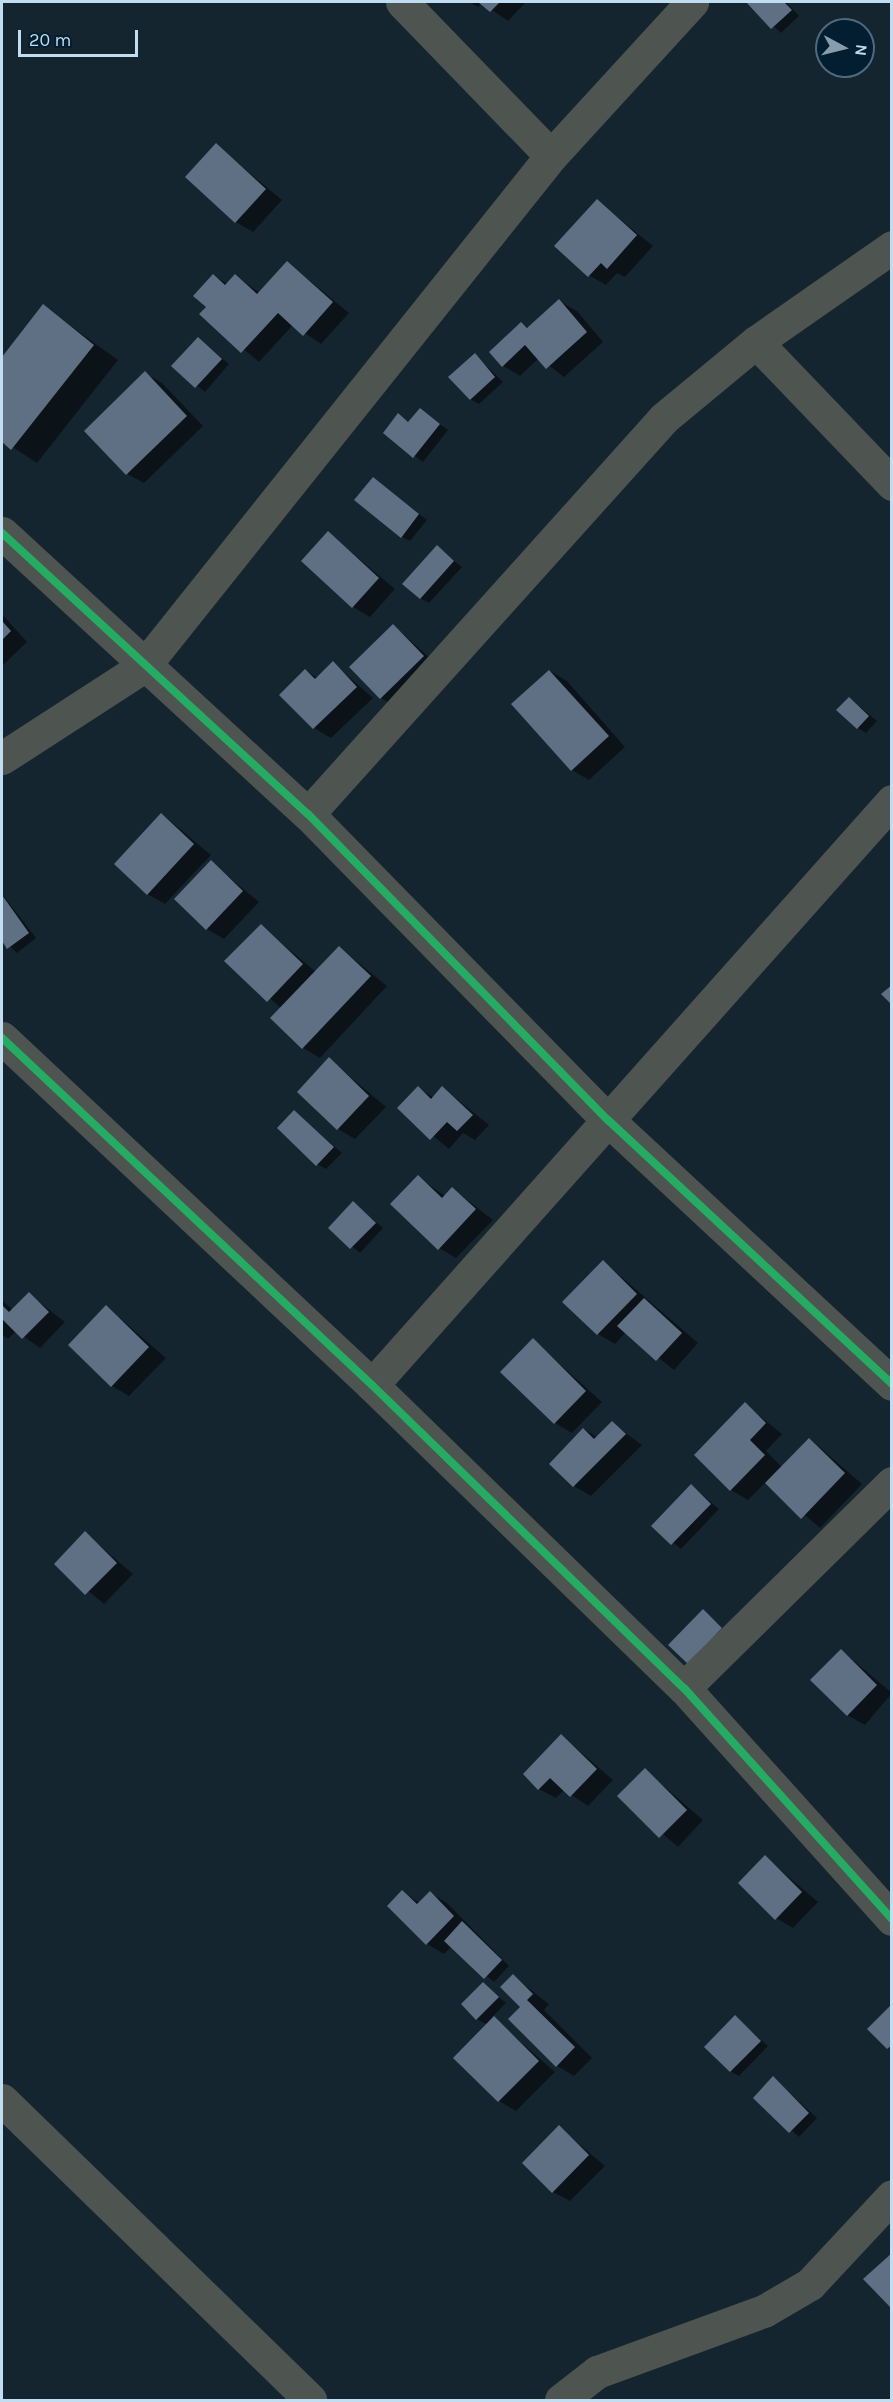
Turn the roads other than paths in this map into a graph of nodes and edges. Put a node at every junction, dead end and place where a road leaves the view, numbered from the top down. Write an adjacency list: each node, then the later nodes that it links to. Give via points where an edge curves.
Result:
1 (402, 2): 3 (street)
2 (692, 2): 3 (street)
3 (551, 156): 8 (street)
4 (891, 247): 5 (street)
5 (756, 342): 6 (street); 11 (street, via 632,451)
6 (891, 484)
7 (2, 533): 8 (street)
8 (144, 666): 9 (street); 11 (street)
9 (2, 758)
10 (891, 801): 13 (street)
11 (309, 813): 13 (street)
12 (2, 1038): 15 (street)
13 (608, 1120): 14 (street); 15 (street)
14 (891, 1384)
15 (372, 1385): 17 (street)
16 (891, 1483): 17 (street)
17 (684, 1689): 18 (street)
18 (891, 1919)
19 (2, 2100): 21 (street)
20 (891, 2196): 22 (street, via 810,2284 764,2311 597,2372)
21 (310, 2400)
22 (561, 2400)

